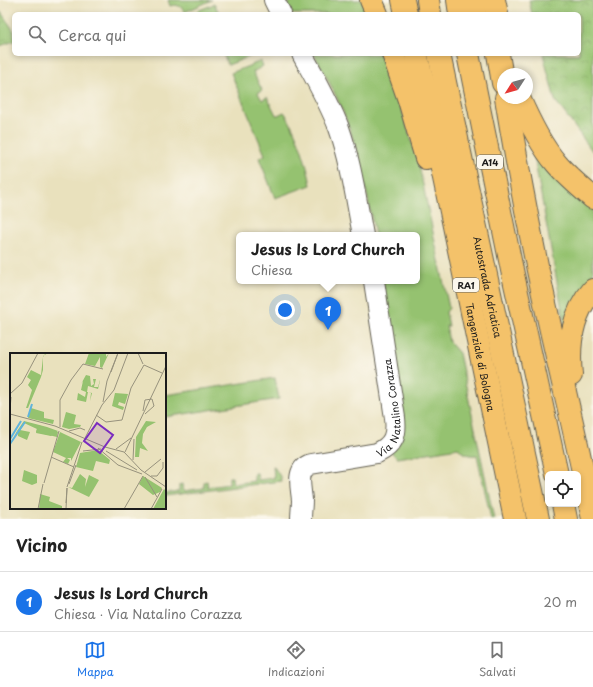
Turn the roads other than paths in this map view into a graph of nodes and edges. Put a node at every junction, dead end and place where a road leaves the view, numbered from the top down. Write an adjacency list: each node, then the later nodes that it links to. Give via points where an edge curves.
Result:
1 (274, 0): 9 (street)
2 (371, 0): 10 (highway)
3 (403, 0): 11 (highway)
4 (428, 0): 12 (highway)
5 (458, 0): 13 (highway)
6 (474, 0): 14 (highway)
7 (489, 0): 15 (highway)
8 (494, 0): 16 (highway)
9 (280, 12)
10 (376, 12)
11 (406, 12)
12 (430, 12)
13 (460, 12)
14 (476, 12)
15 (491, 12)
16 (497, 12)
17 (303, 56): 30 (street, via 339,130)
18 (394, 56): 34 (highway, via 410,100)
19 (417, 56): 34 (highway, Tangenziale di Bologna / RA1)
20 (439, 56): 38 (highway, Autostrada Adriatica / A14)
21 (468, 56): 31 (highway, A14)
22 (481, 56): 31 (highway)
23 (498, 56): 25 (highway)
24 (506, 56): 26 (highway)
25 (500, 68)
26 (510, 68)
27 (507, 104): 35 (highway, via 543,295)
28 (522, 104): 29 (highway, via 532,127 556,163)
29 (593, 198)
30 (362, 232)
31 (512, 270): 36 (highway, A14)
32 (374, 284): 40 (street, Via Natalino Corazza, via 395,418 395,434 388,446 377,453 307,465 302,470 300,478)
33 (593, 290): 35 (highway, via 579,311 570,353)
34 (485, 377): 39 (highway, Tangenziale di Bologna / RA1)
35 (582, 466): 37 (highway)
36 (555, 471)
37 (591, 511)
38 (537, 515)
39 (515, 517)
40 (301, 519)

